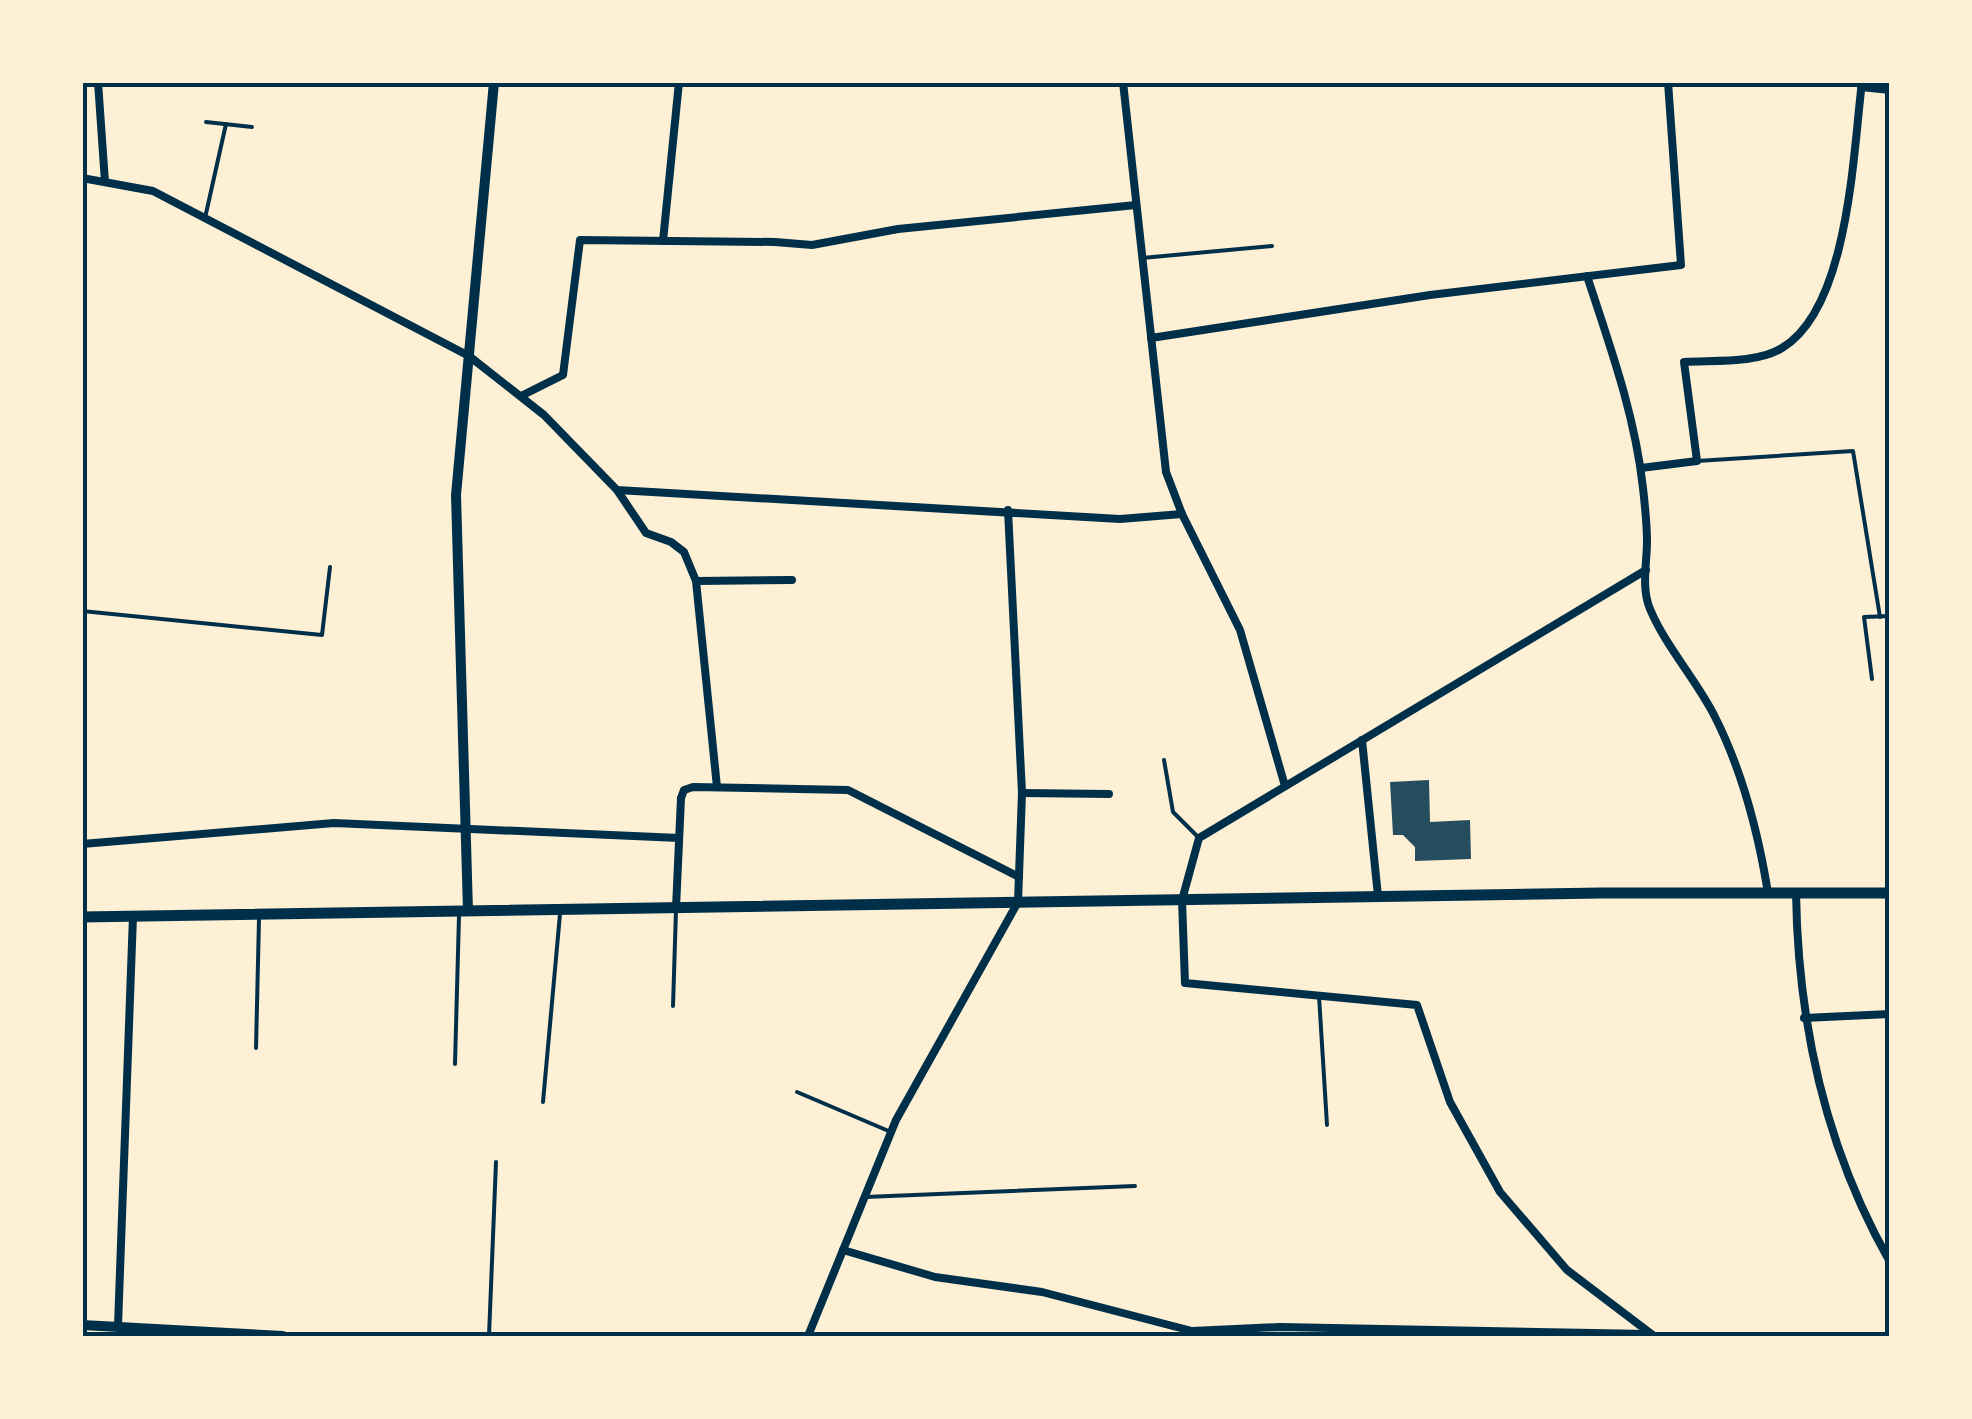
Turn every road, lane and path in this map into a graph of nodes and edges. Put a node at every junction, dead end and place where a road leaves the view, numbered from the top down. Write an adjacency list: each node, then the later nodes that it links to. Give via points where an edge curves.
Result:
1 (98, 82): 12 (street)
2 (494, 82): 20 (street)
3 (678, 82): 15 (street)
4 (1122, 82): 13 (street)
5 (1668, 82): 18 (street, via 1681,265)
6 (1862, 85): 7 (street); 22 (street, via 1844,228 1825,295 1782,348 1684,362)
7 (1890, 90)
8 (206, 122): 9 (lane)
9 (226, 124): 10 (lane); 14 (lane)
10 (252, 127)
11 (82, 178): 12 (street)
12 (105, 182): 14 (street, via 153,191)
13 (1136, 205): 15 (street, via 898,229 812,246); 17 (street)
14 (205, 218): 20 (street)
15 (663, 241): 21 (street, via 580,240 563,375)
16 (1272, 246): 17 (lane)
17 (1142, 258): 19 (street)
18 (1587, 276): 19 (street); 23 (street, via 1624,390)
19 (1151, 338): 26 (street, via 1166,472)
20 (469, 356): 21 (street); 41 (street, via 456,495)
21 (521, 396): 24 (street)
22 (1697, 461): 23 (street); 33 (lane, via 1853,451)
23 (1640, 468): 28 (street)
24 (617, 490): 25 (street); 30 (street, via 646,533 684,552)
25 (1008, 510): 26 (street, via 1120,519); 39 (street)
26 (1182, 514): 37 (street, via 1240,630)
27 (330, 567): 31 (lane, via 322,634)
28 (1646, 570): 35 (street); 46 (street, via 1650,608 1734,761)
29 (792, 580): 30 (street)
30 (696, 581): 38 (street)
31 (82, 611)
32 (1890, 616): 33 (lane)
33 (1880, 617): 34 (lane, via 1864,618)
34 (1872, 679)
35 (1362, 740): 37 (street); 49 (street)
36 (1164, 760): 43 (lane, via 1173,812)
37 (1286, 786): 43 (street)
38 (717, 788): 42 (street, via 684,790); 45 (street, via 848,790)
39 (1022, 792): 40 (street); 45 (street)
40 (1109, 794)
41 (466, 828): 42 (street); 44 (street, via 334,823); 54 (street)
42 (679, 838): 52 (street)
43 (1199, 838): 50 (street)
44 (82, 844)
45 (1018, 877): 51 (street)
46 (1768, 893): 47 (main road); 49 (main road)
47 (1796, 893): 48 (main road); 61 (street)
48 (1890, 893)
49 (1378, 896): 50 (main road)
50 (1182, 900): 51 (main road); 58 (street, via 1184,983)
51 (1018, 902): 52 (main road); 67 (street)
52 (676, 908): 53 (main road); 59 (lane)
53 (561, 909): 54 (main road); 65 (lane)
54 (463, 911): 55 (main road); 63 (lane)
55 (259, 914): 56 (main road); 62 (lane)
56 (133, 916): 57 (main road); 74 (street)
57 (82, 917)
58 (1318, 996): 66 (lane); 75 (street, via 1417,1005 1450,1102 1500,1192 1567,1270)
59 (673, 1006)
60 (1890, 1014): 61 (street)
61 (1804, 1018): 72 (street, via 1832,1132)
62 (256, 1048)
63 (454, 1064)
64 (796, 1092): 67 (lane)
65 (544, 1102)
66 (1327, 1125)
67 (891, 1132): 70 (street)
68 (496, 1162): 78 (lane)
69 (1135, 1186): 70 (lane)
70 (865, 1197): 71 (street)
71 (843, 1250): 75 (street, via 936,1277 1042,1292 1192,1331); 79 (street)
72 (1890, 1262)
73 (82, 1325): 74 (street)
74 (118, 1326): 76 (street)
75 (1651, 1335)
76 (274, 1336): 77 (street)
77 (284, 1336)
78 (490, 1336)
79 (808, 1336)

